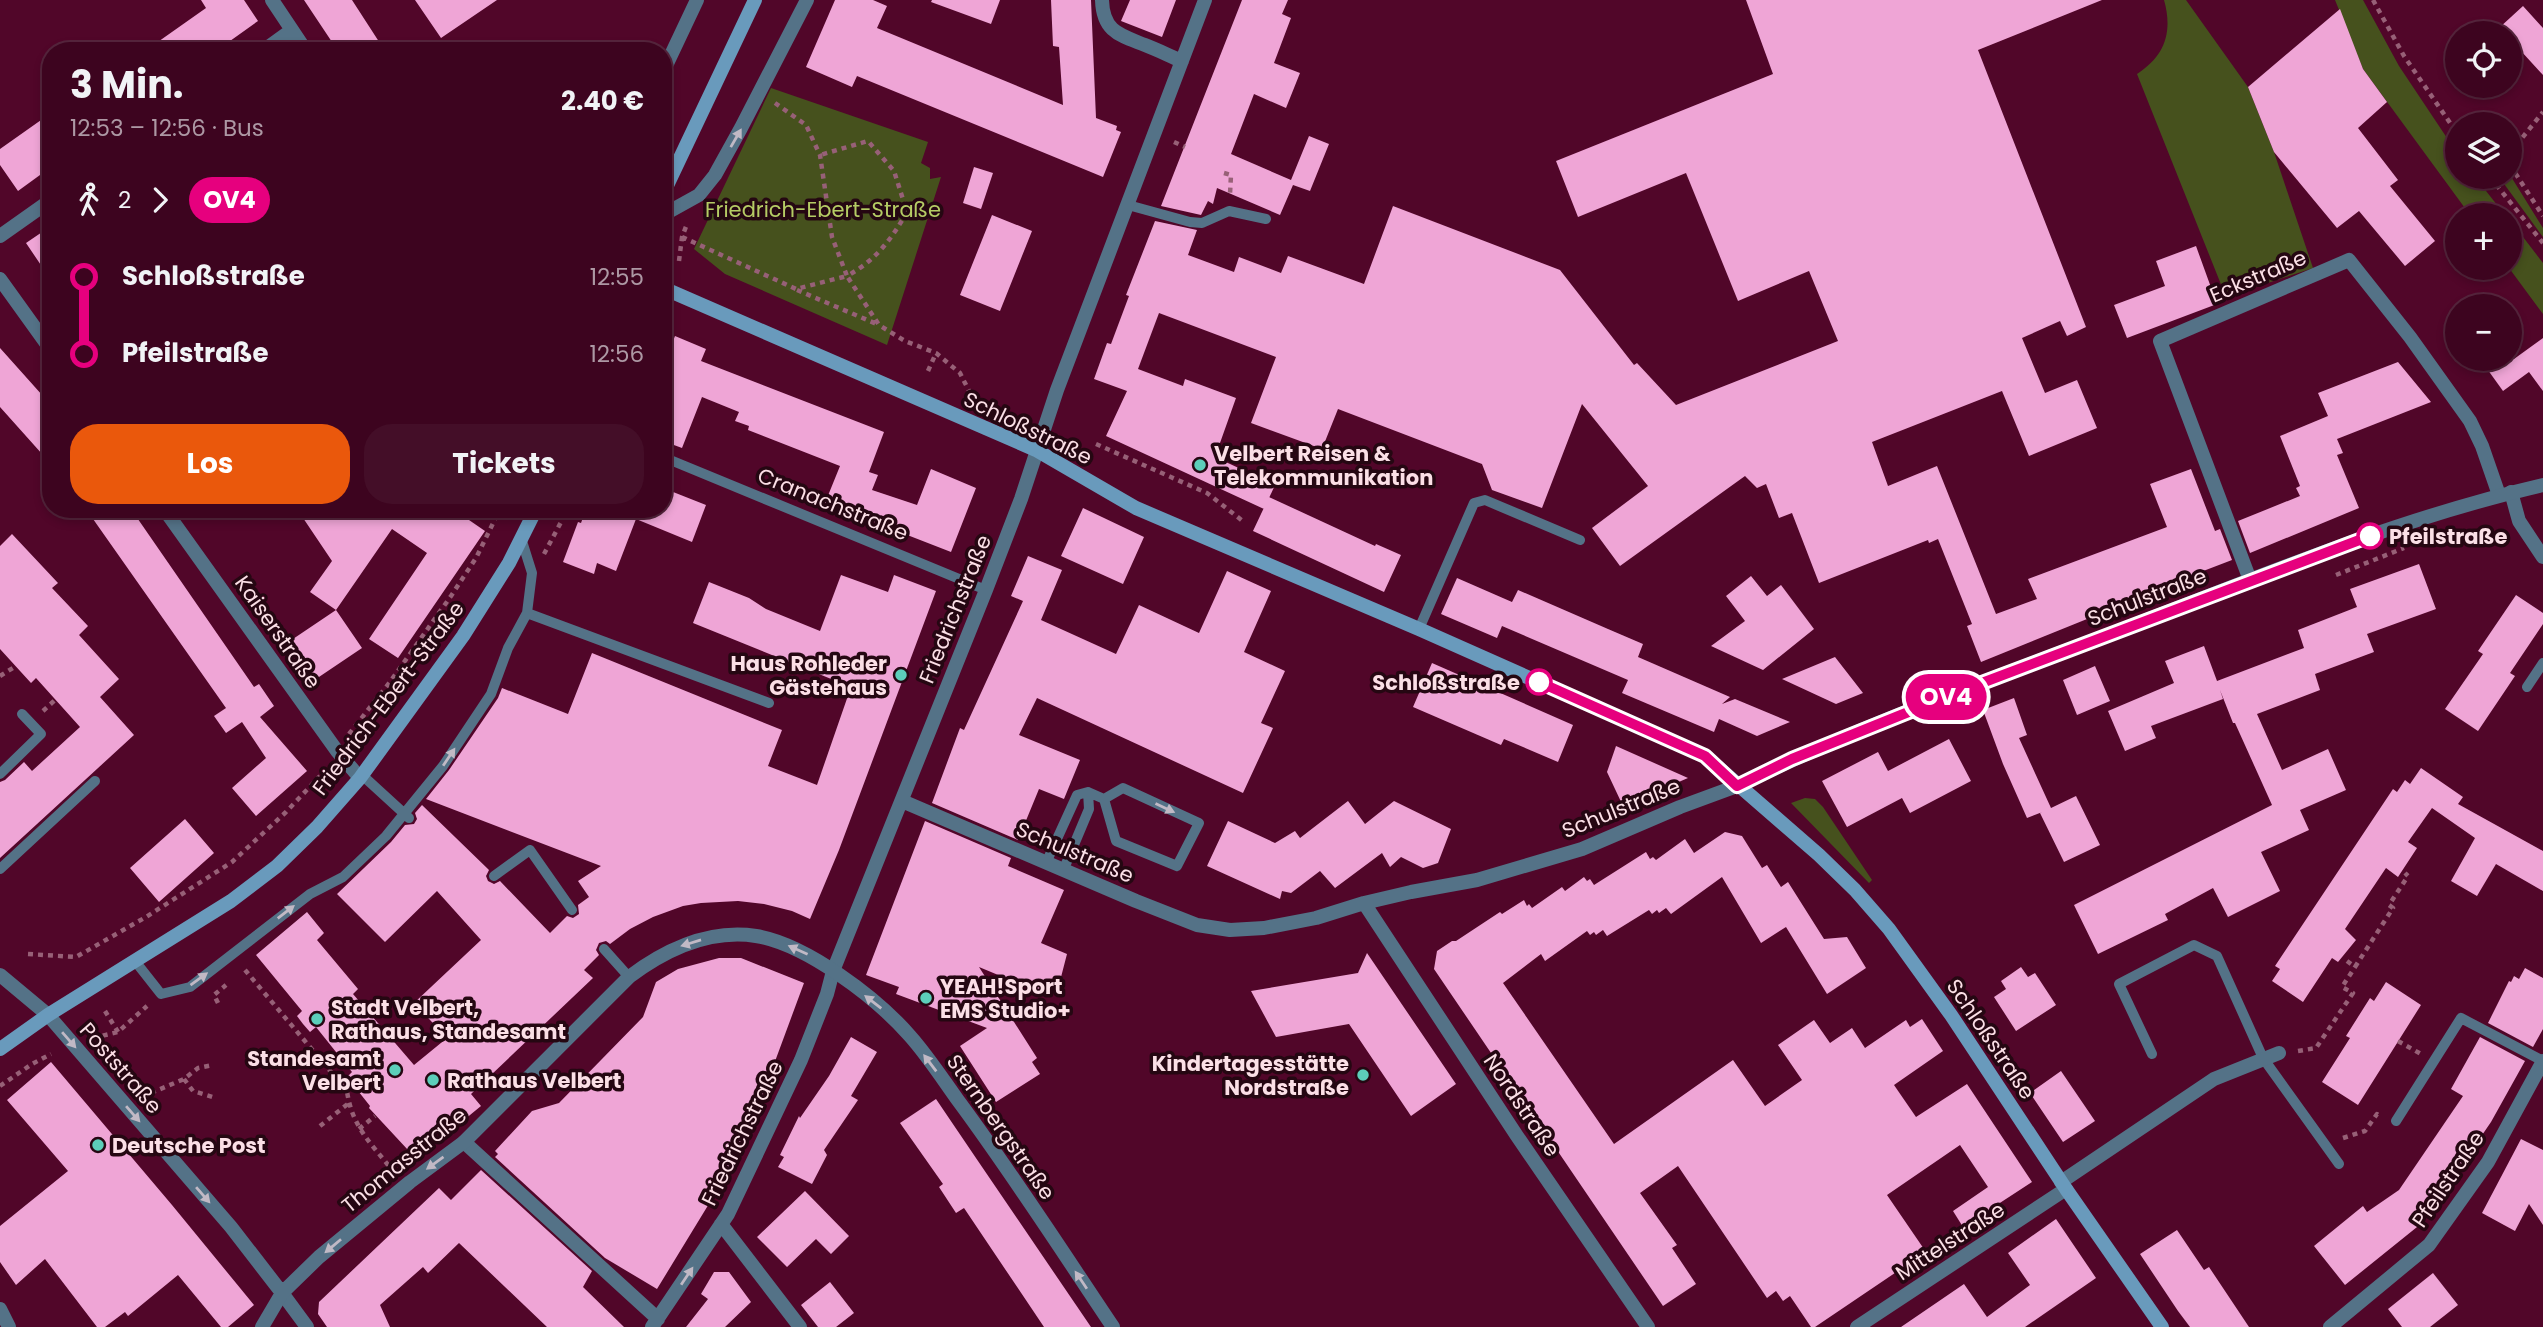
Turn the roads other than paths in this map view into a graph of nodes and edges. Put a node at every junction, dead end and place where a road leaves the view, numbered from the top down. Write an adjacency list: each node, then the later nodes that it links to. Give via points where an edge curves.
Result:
1 (272, 0): 7 (street)
2 (697, 0): 10 (street)
3 (755, 0): 13 (main road)
4 (807, 0): 17 (street, one-way to 4, via 699,195 715,175)
5 (1102, 0): 11 (street, via 1102,15 1114,32)
6 (1205, 0): 11 (street, Friedrichstraße)
7 (292, 30): 8 (street); 9 (street)
8 (275, 42)
9 (300, 42)
10 (672, 53)
11 (1182, 61): 15 (street, Friedrichstraße)
12 (672, 163): 13 (street)
13 (675, 167): 14 (main road)
14 (672, 174)
15 (1128, 205): 18 (lane, via 1190,222 1202,223 1229,211); 23 (street, Friedrichstraße)
16 (42, 206): 19 (street)
17 (672, 210)
18 (1266, 219)
19 (0, 236)
20 (0, 279): 22 (street)
21 (672, 292): 23 (main road, Schloßstraße)
22 (42, 337)
23 (1036, 450): 33 (street, Friedrichstraße); 35 (main road, Schloßstraße, via 1136,508)
24 (672, 461): 33 (lane, Cranachstraße)
25 (2543, 485): 26 (street, Schulstraße)
26 (2505, 493): 31 (street); 32 (street, Schulstraße, via 2428,515); 32 (street, Eckstraße, via 2470,421 2349,260 2160,341)
27 (170, 518): 41 (street, Kaiserstraße, via 337,751)
28 (531, 518): 29 (main road, Friedrich-Ebert-Straße)
29 (521, 538): 34 (lane, via 532,573); 41 (main road, Friedrich-Ebert-Straße, via 463,636)
30 (1580, 540): 35 (lane, via 1485,500 1474,503)
31 (2543, 557)
32 (2250, 580): 43 (street, Schulstraße, via 1958,692)
33 (986, 590): 46 (street, Friedrichstraße)
34 (527, 612): 38 (lane); 47 (lane, one-way to 34, via 491,694)
35 (1419, 628): 43 (main road, Schloßstraße, via 1705,756)
36 (2543, 663): 37 (lane)
37 (2527, 687)
38 (769, 703)
39 (22, 713): 40 (lane, via 41,734)
40 (0, 774)
41 (361, 776): 47 (lane); 55 (main road, Friedrich-Ebert-Straße, via 277,866 232,901)
42 (95, 781): 49 (lane)
43 (1737, 786): 52 (street, Schulstraße, via 1582,849 1477,880); 68 (main road, Schloßstraße, via 1819,855 1889,929)
44 (1088, 792): 45 (lane); 48 (lane, via 1077,795); 50 (lane, via 1089,809)
45 (1104, 799): 45 (lane, one-way to 45, via 1123,789 1199,823 1177,866 1116,841)
46 (902, 801): 48 (street, Schulstraße); 56 (street, Friedrichstraße)
47 (407, 816): 55 (lane, one-way to 47, via 161,993 190,986 310,894 343,877)
48 (1046, 863): 50 (street, Schulstraße)
49 (0, 869)
50 (1063, 871): 52 (street, Schulstraße, via 1197,925 1230,930 1316,918)
51 (494, 876): 53 (lane, via 530,850)
52 (1364, 903): 79 (street, Nordstraße)
53 (572, 910)
54 (604, 949): 58 (lane)
55 (135, 961): 59 (main road, Friedrich-Ebert-Straße)
56 (833, 971): 58 (street, Thomasstraße, one-way to 58, via 791,946 737,934 679,947); 69 (street, Friedrichstraße, via 801,1060); 78 (street, Sternbergstraße, one-way to 56, via 910,1035)
57 (0, 975): 59 (street, Poststraße)
58 (629, 977): 66 (street, Thomasstraße)
59 (48, 1015): 60 (main road, Friedrich-Ebert-Straße); 70 (street, Poststraße, one-way to 70)
60 (0, 1049)
61 (2279, 1053): 63 (street)
62 (2152, 1054): 63 (lane, via 2119,984 2194,944 2217,956)
63 (2263, 1058): 67 (lane); 68 (street, via 2214,1079)
64 (2543, 1061): 65 (lane, via 2461,1018); 82 (street, Pfeilstraße, via 2488,1162 2429,1245)
65 (2396, 1121)
66 (464, 1142): 70 (street, Thomasstraße, one-way to 70, via 385,1202); 73 (street, Friedrichstraße)
67 (2339, 1164)
68 (2064, 1186): 80 (street, Mittelstraße); 81 (main road, Schloßstraße)
69 (721, 1224): 73 (street, Friedrichstraße, one-way to 69); 77 (street, Friedrichstraße)
70 (282, 1293): 75 (street, Thomasstraße); 76 (street, Poststraße)
71 (0, 1310): 72 (lane); 74 (street)
72 (0, 1321)
73 (655, 1323)
74 (9, 1327)
75 (262, 1327)
76 (307, 1327)
77 (800, 1327)
78 (1113, 1327)
79 (1648, 1327)
80 (1857, 1327)
81 (2162, 1327)
82 (2330, 1327)

